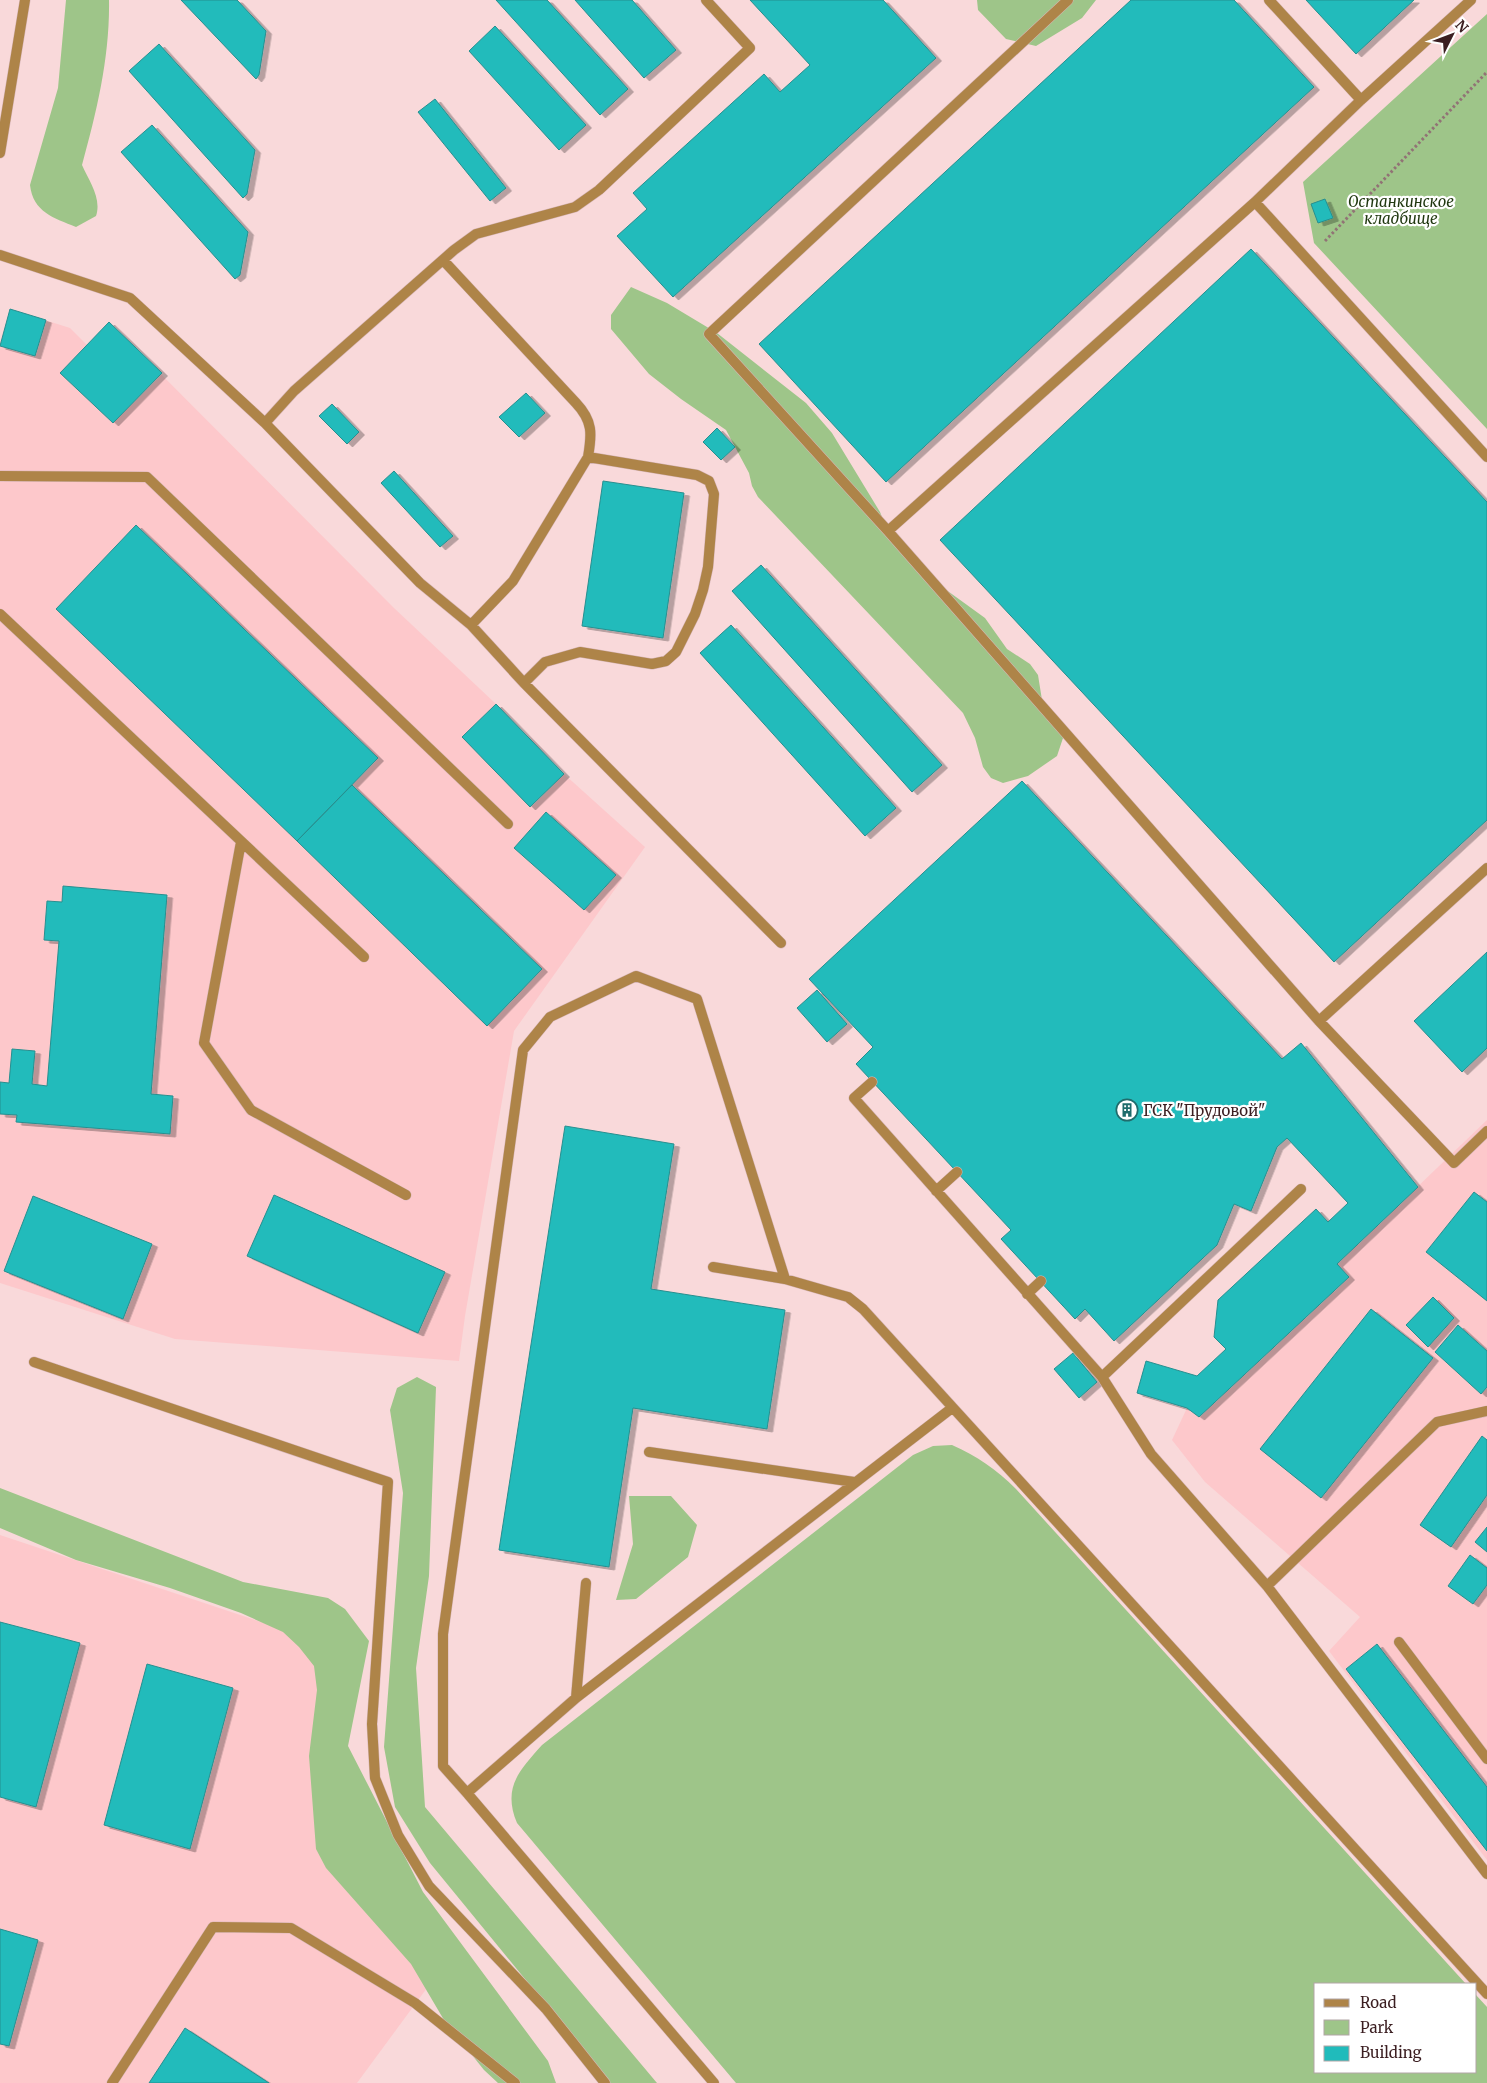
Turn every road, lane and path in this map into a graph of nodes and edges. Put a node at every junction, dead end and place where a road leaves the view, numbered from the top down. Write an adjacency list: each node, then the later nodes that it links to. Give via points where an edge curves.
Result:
1 (25, 0): 8 (street)
2 (706, 0): 13 (street, via 750,48 598,190 574,207 476,234)
3 (1068, 0): 18 (street, via 709,334)
4 (1269, 0): 7 (street)
5 (1471, 0): 7 (street)
6 (1487, 72): 11 (path, via 1325,242)
7 (1361, 100): 10 (street)
8 (2, 127): 9 (street)
9 (0, 153)
10 (1256, 202): 16 (street); 18 (street)
11 (1325, 250)
12 (0, 255): 14 (street, via 130,298)
13 (443, 260): 14 (street, via 294,391); 15 (street, via 582,408 590,423)
14 (265, 424): 20 (street, via 420,583)
15 (588, 457): 20 (street, via 513,581); 21 (street, via 697,475 710,481 714,494 704,590 676,652 666,661 652,664 580,652 545,662)
16 (1487, 457)
17 (0, 476): 22 (street, via 147,477)
18 (888, 530): 27 (street)
19 (0, 614): 23 (street)
20 (471, 625): 21 (street)
21 (524, 683): 25 (street)
22 (508, 824)
23 (241, 842): 26 (street); 33 (street, via 204,1043 251,1110)
24 (1487, 868): 27 (street)
25 (781, 943)
26 (364, 957)
27 (1319, 1021): 29 (street, via 1454,1163)
28 (872, 1082): 32 (street, via 854,1098)
29 (1487, 1131)
30 (957, 1172): 32 (street)
31 (1301, 1189): 39 (street)
32 (936, 1190): 37 (street)
33 (406, 1195)
34 (713, 1267): 35 (street)
35 (785, 1280): 40 (street, via 848,1297 863,1309); 49 (street, via 697,1000 636,976 550,1017 523,1050 443,1634 443,1766)
36 (1040, 1281): 37 (street)
37 (1027, 1294): 39 (street)
38 (34, 1362): 56 (street, via 388,1482 372,1724 375,1778 398,1835 429,1886 546,2009)
39 (1102, 1377): 45 (street, via 1151,1454)
40 (952, 1408): 43 (street); 51 (street)
41 (1487, 1411): 45 (street, via 1437,1422)
42 (648, 1452): 43 (street)
43 (854, 1482): 47 (street)
44 (586, 1583): 47 (street)
45 (1267, 1586): 50 (street)
46 (1399, 1642): 48 (street)
47 (576, 1698): 49 (street)
48 (1487, 1759)
49 (467, 1793): 57 (street)
50 (1487, 1874)
51 (1477, 1983)
52 (1477, 1983): 53 (street)
53 (1487, 1994)
54 (112, 2083): 55 (street, via 213,1927 291,1928 415,2003)
55 (515, 2083)
56 (605, 2083)
57 (714, 2083)

